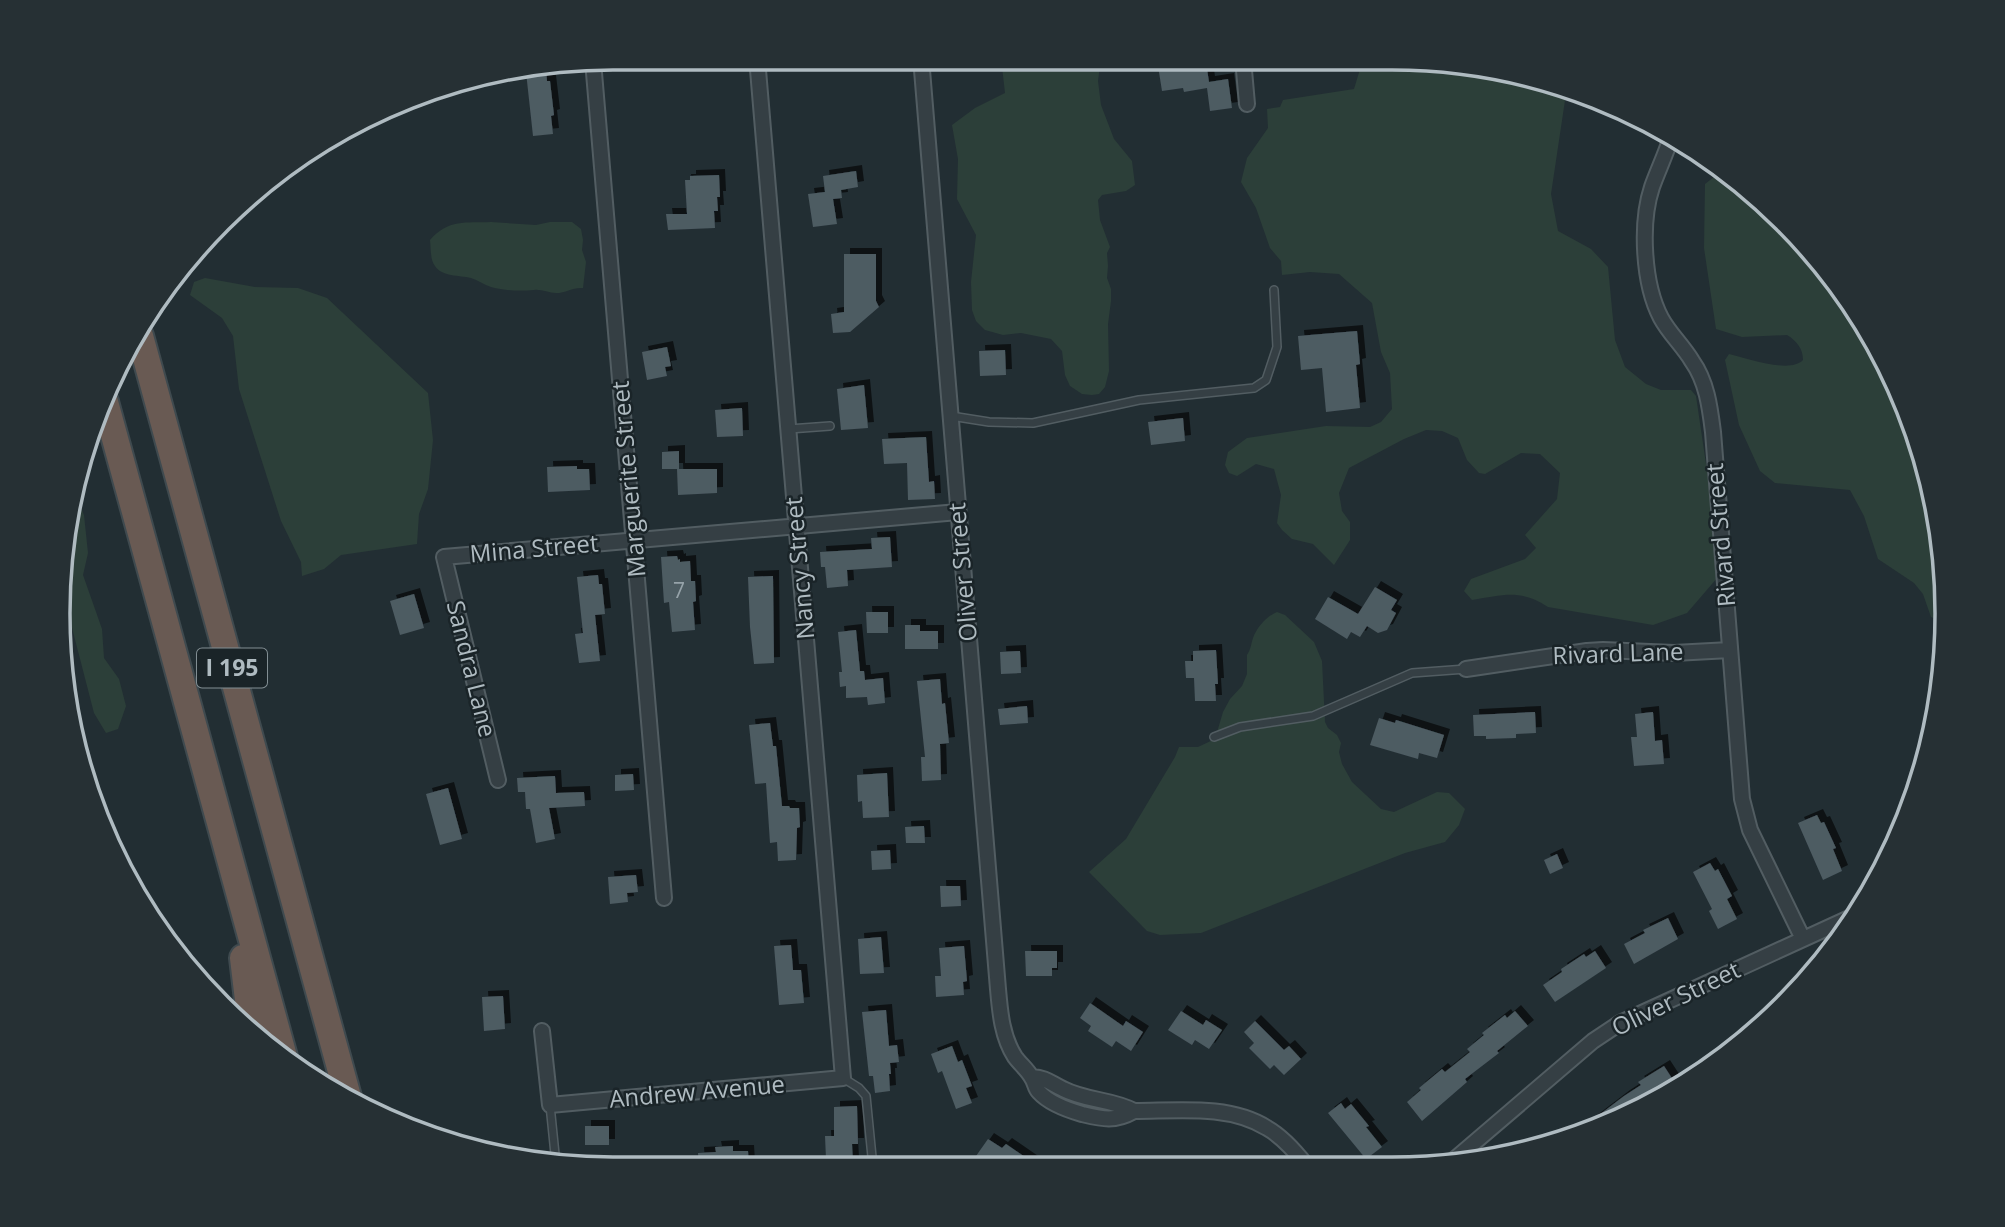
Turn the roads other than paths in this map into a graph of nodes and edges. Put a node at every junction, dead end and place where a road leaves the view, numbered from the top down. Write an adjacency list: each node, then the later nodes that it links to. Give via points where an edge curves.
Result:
1 (758, 70): 12 (street, Nancy Street)
2 (922, 70): 10 (street, Oliver Street)
3 (1244, 70): 5 (street)
4 (594, 71): 15 (street, Marguerite Street)
5 (1247, 104)
6 (1668, 146): 17 (street, Rivard Street, via 1648,206 1648,275 1662,319 1693,362 1708,400)
7 (1274, 290): 10 (lane, via 1277,347 1266,380 1254,388 1139,400 1033,422)
8 (142, 344): 25 (highway, I 195)
9 (108, 414): 21 (highway, I 195)
10 (950, 416): 13 (street, Oliver Street)
11 (830, 426): 12 (lane)
12 (789, 429): 14 (street, Nancy Street)
13 (958, 512): 14 (street, Mina Street); 36 (street, Oliver Street, via 1000,1014 1010,1049 1037,1091 1076,1112 1120,1118 1134,1111 1217,1112 1243,1117 1275,1133)
14 (797, 526): 15 (street, Mina Street); 29 (street, Nancy Street)
15 (634, 540): 16 (street, Mina Street); 22 (street, Marguerite Street)
16 (444, 557): 20 (street, Sandra Lane)
17 (1730, 650): 18 (street, Rivard Lane, via 1595,650); 24 (street, Rivard Street, via 1744,807)
18 (1466, 669): 19 (lane, via 1412,673 1313,716 1240,727)
19 (1214, 737)
20 (498, 780)
21 (231, 856): 26 (highway); 28 (highway, I 195)
22 (664, 898)
23 (1837, 923): 24 (street, Oliver Street)
24 (1803, 939): 33 (street, Oliver Street, via 1606,1032)
25 (322, 1000): 30 (highway, I 195); 31 (highway)
26 (250, 1017)
27 (542, 1031): 32 (street)
28 (280, 1043)
29 (843, 1078): 32 (street, Andrew Avenue); 35 (lane, via 866,1096)
30 (345, 1086)
31 (359, 1093)
32 (550, 1105): 34 (lane)
33 (1463, 1152)
34 (555, 1153)
35 (872, 1157)
36 (1299, 1157)

